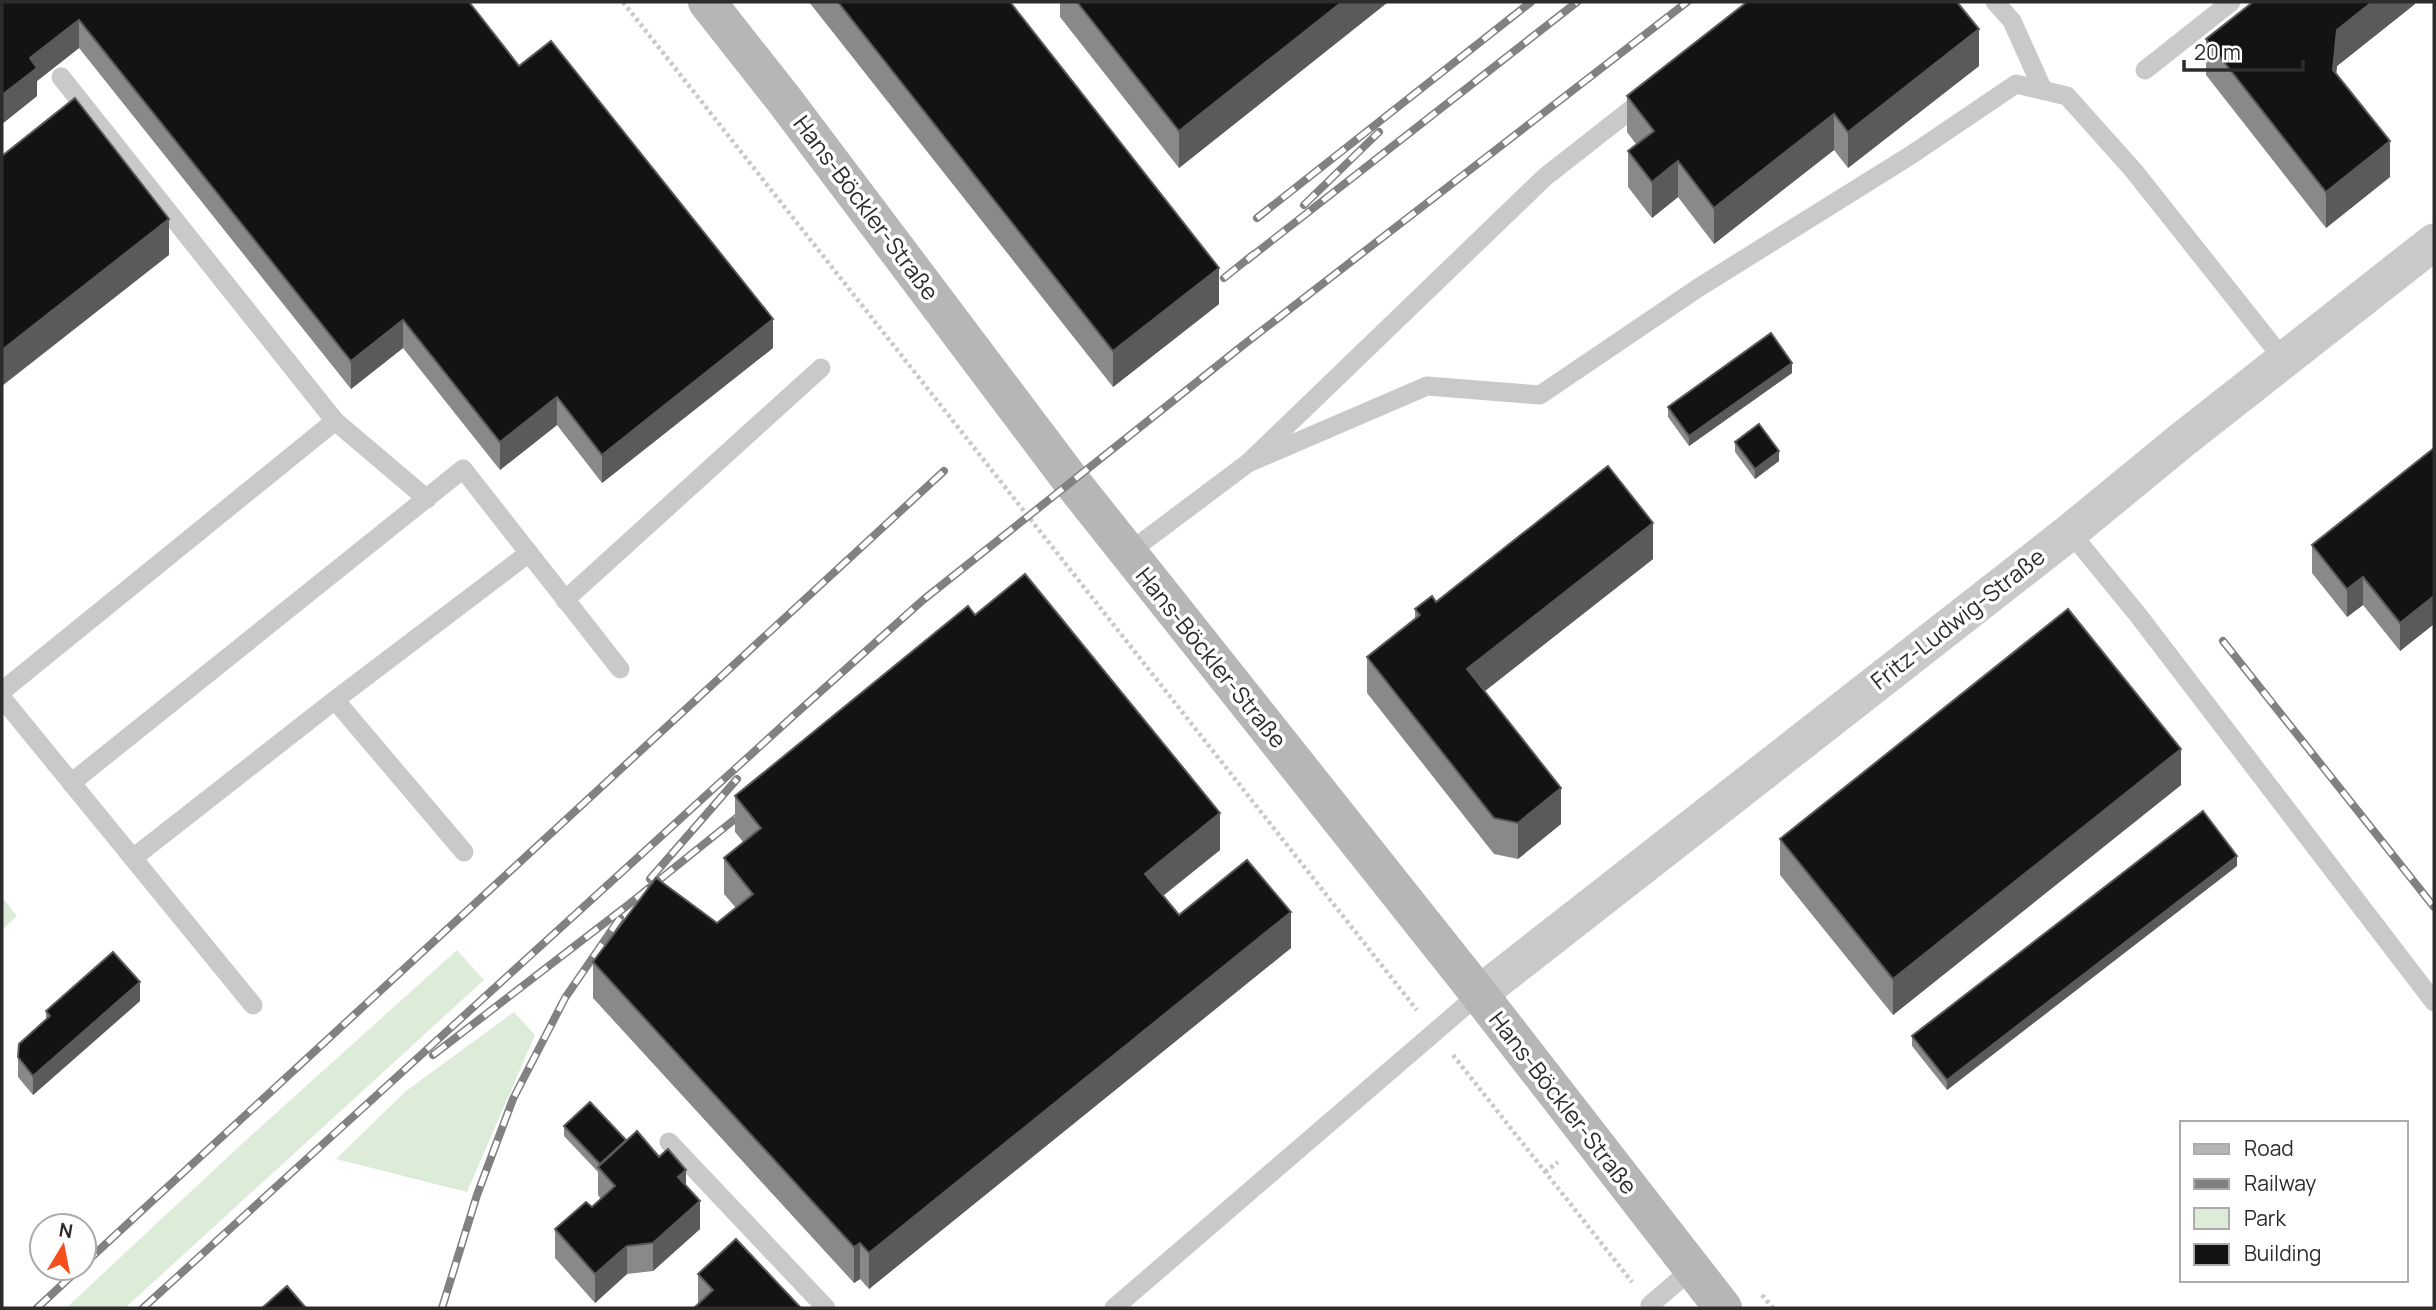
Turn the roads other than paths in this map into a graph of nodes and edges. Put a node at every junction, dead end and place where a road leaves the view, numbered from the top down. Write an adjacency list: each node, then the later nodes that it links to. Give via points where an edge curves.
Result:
1 (707, 2): 16 (main road, Hans-Böckler-Straße)
2 (1995, 2): 7 (lane, via 2012,21)
3 (2231, 2): 4 (lane)
4 (2145, 70)
5 (61, 77): 11 (lane)
6 (1661, 85): 12 (lane, via 1545,177)
7 (2043, 90): 9 (lane, via 2067,96); 12 (lane, via 2016,84 1698,288 1541,395 1427,386)
8 (2434, 242): 9 (street, Fritz-Ludwig-Straße)
9 (2284, 360): 14 (street, Fritz-Ludwig-Straße)
10 (821, 368): 17 (lane)
11 (335, 421): 13 (lane); 19 (lane)
12 (1248, 463): 16 (lane)
13 (427, 499): 15 (lane, via 463,469); 22 (lane)
14 (2070, 532): 25 (street, Fritz-Ludwig-Straße); 26 (lane)
15 (529, 553): 17 (lane); 21 (lane)
16 (1128, 553): 25 (main road, Hans-Böckler-Straße)
17 (565, 600): 18 (lane)
18 (620, 669)
19 (2, 691)
20 (2, 698): 22 (lane)
21 (335, 700): 23 (lane); 24 (lane)
22 (71, 783): 24 (lane)
23 (464, 852)
24 (133, 858): 27 (lane)
25 (1479, 994): 29 (main road, Hans-Böckler-Straße); 32 (lane)
26 (2434, 1002)
27 (253, 1005)
28 (669, 1142): 31 (lane)
29 (1692, 1269): 30 (lane); 33 (main road, Hans-Böckler-Straße)
30 (1650, 1305)
31 (826, 1308)
32 (1114, 1308)
33 (1723, 1308)

